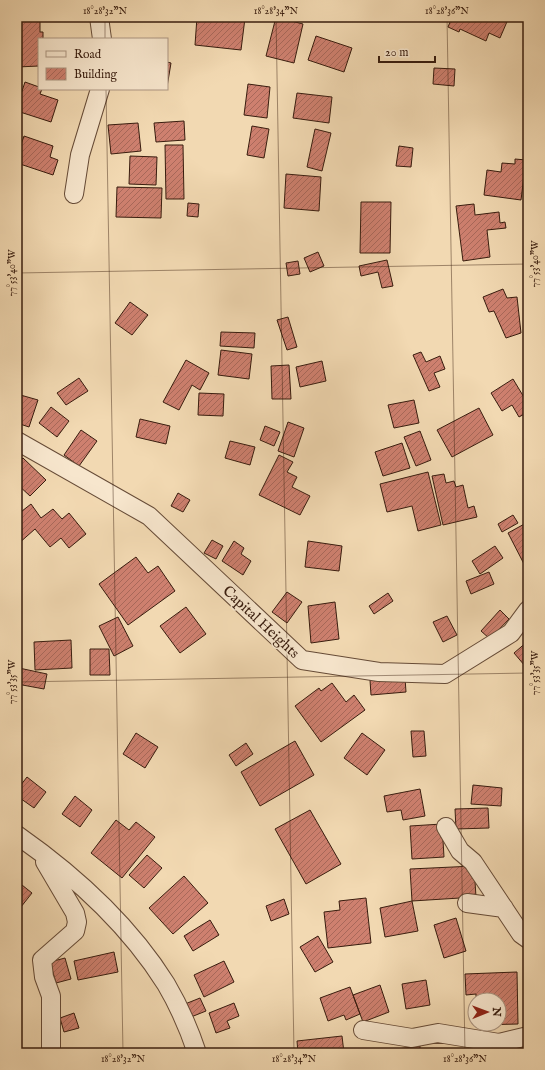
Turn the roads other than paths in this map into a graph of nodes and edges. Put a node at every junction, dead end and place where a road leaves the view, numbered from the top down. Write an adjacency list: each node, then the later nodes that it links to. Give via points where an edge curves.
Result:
1 (99, 17): 2 (street)
2 (102, 38)
3 (100, 90): 4 (street, via 80,155)
4 (74, 194)
5 (17, 441): 6 (street, Capital Heights, via 149,516 302,660 379,672 445,674 511,633)
6 (528, 610)
7 (446, 827): 11 (street, via 460,851 473,862)
8 (17, 835): 9 (street)
9 (40, 852): 15 (street, via 75,913 77,922 75,931 42,960 44,977 51,996); 16 (street, via 95,898 137,944 166,984 186,1023)
10 (467, 903): 11 (street)
11 (504, 908): 12 (street, via 521,934)
12 (528, 939)
13 (363, 1030): 14 (street, via 412,1038 438,1033 499,1043)
14 (528, 1036)
15 (51, 1053)
16 (197, 1053)

